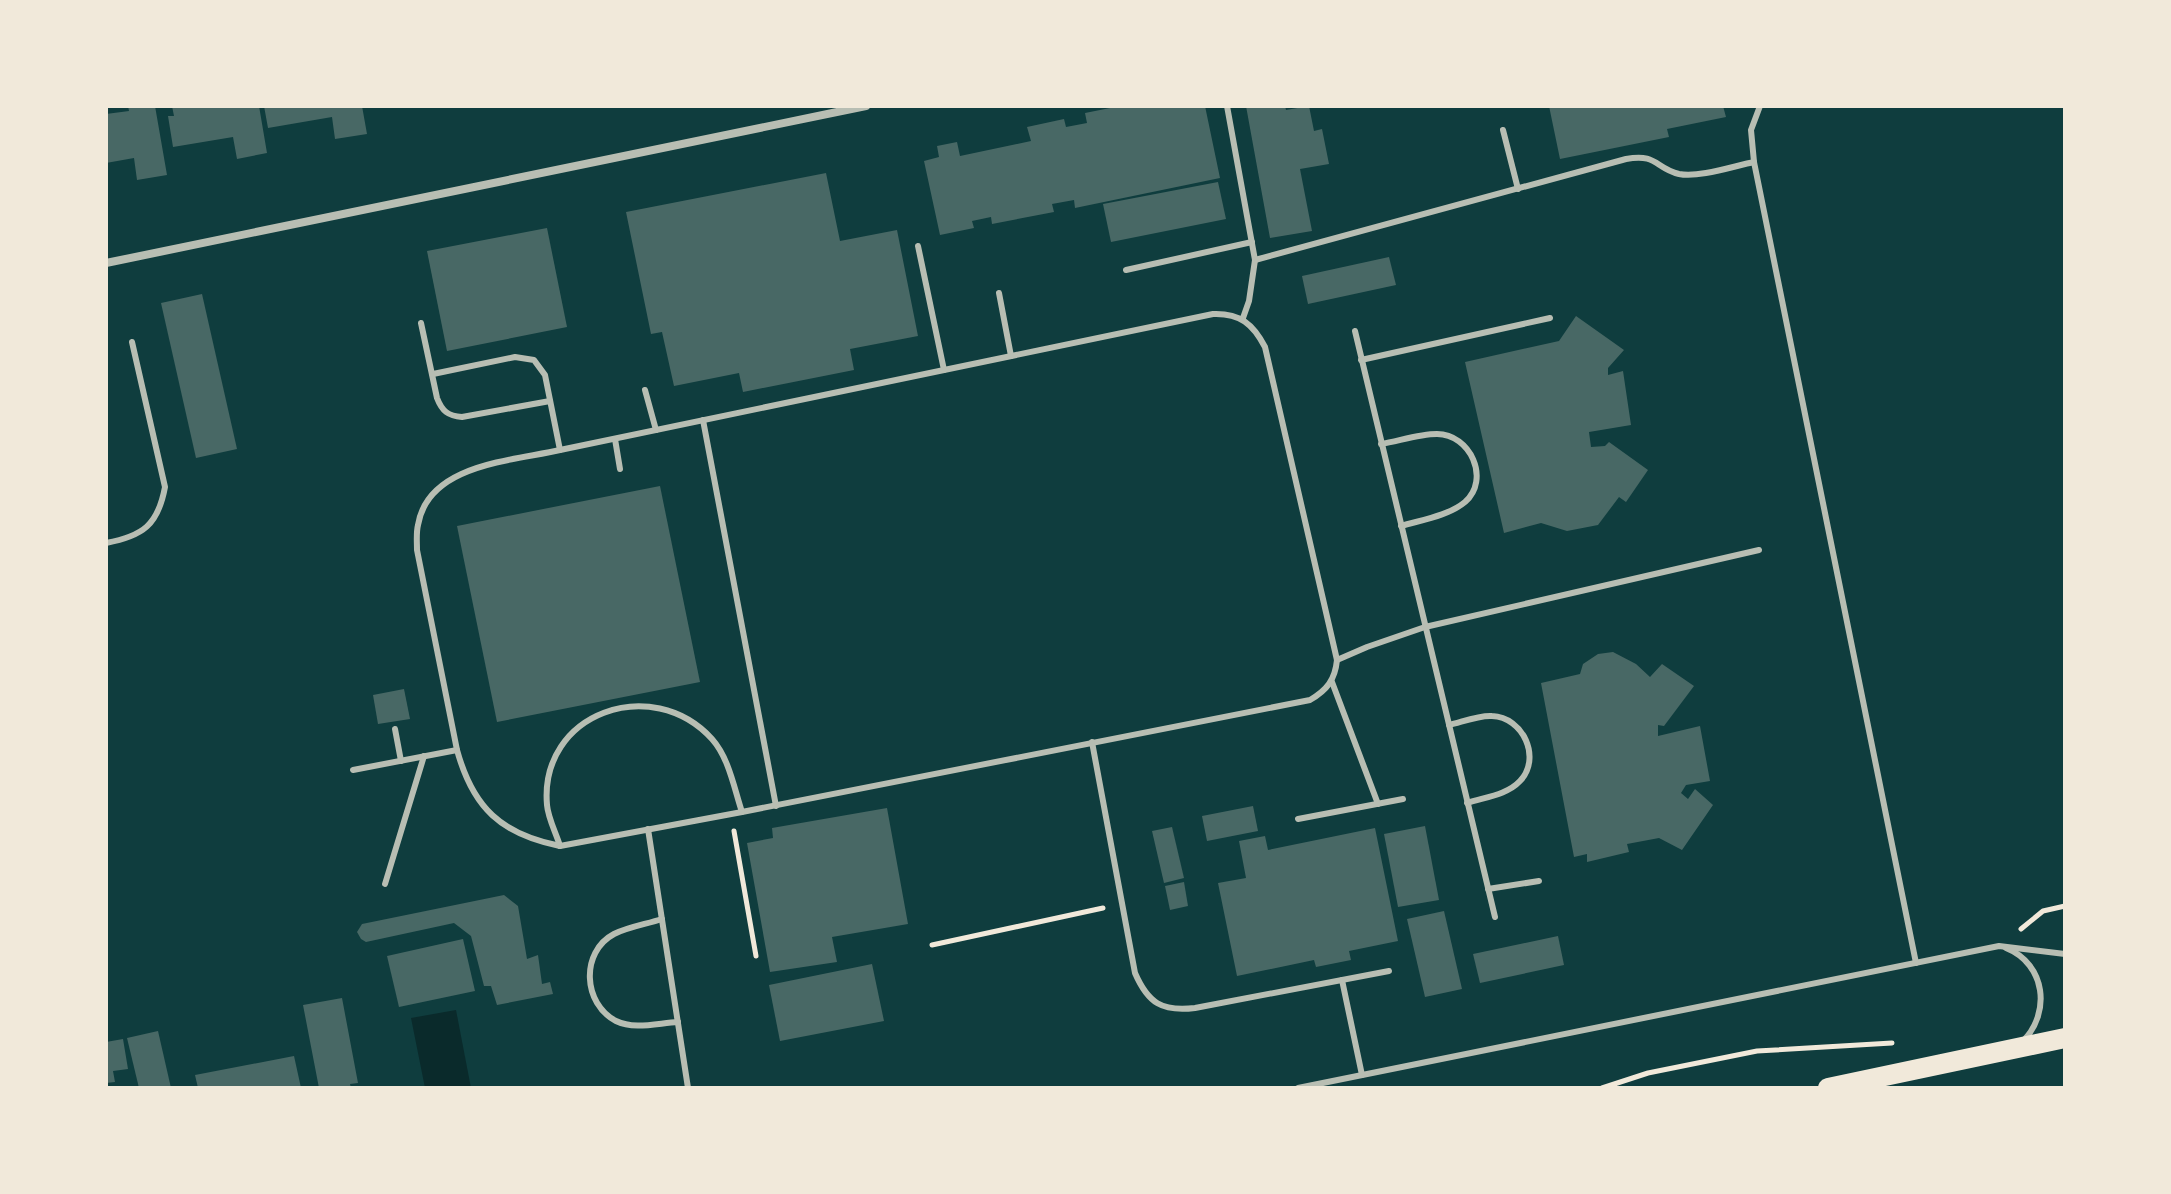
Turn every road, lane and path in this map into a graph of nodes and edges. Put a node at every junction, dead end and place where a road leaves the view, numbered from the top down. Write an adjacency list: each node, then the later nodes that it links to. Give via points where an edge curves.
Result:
1 (866, 106): 10 (street)
2 (1227, 106): 7 (lane)
3 (1760, 106): 5 (lane, via 1751,130)
4 (1503, 130): 6 (lane)
5 (1754, 162): 6 (lane, via 1692,175 1638,157); 63 (lane)
6 (1518, 189): 9 (lane)
7 (1252, 242): 9 (lane); 11 (lane)
8 (918, 246): 20 (lane)
9 (1255, 260): 13 (lane)
10 (106, 263)
11 (1126, 270)
12 (999, 293): 18 (lane)
13 (1243, 318): 18 (lane, via 1213,314); 34 (lane, via 1265,347)
14 (1550, 318): 19 (lane)
15 (421, 323): 21 (lane)
16 (1355, 331): 19 (lane)
17 (132, 342): 31 (lane, via 165,487 155,518 144,530)
18 (1011, 356): 20 (lane)
19 (1361, 360): 27 (lane)
20 (944, 370): 24 (lane)
21 (433, 374): 23 (lane, via 442,409 451,416); 23 (lane, via 525,356 541,366)
22 (645, 390): 25 (lane)
23 (550, 401): 28 (lane)
24 (703, 420): 25 (lane); 46 (lane)
25 (656, 430): 26 (lane)
26 (615, 439): 28 (lane); 29 (lane)
27 (1381, 444): 30 (lane); 30 (lane, via 1438,434 1455,438 1477,465 1468,499 1454,509)
28 (560, 450): 39 (lane, via 473,469 448,480 429,498 418,523 417,550)
29 (620, 469)
30 (1401, 526): 33 (lane)
31 (106, 543)
32 (1759, 550): 33 (lane)
33 (1425, 627): 34 (lane); 36 (lane)
34 (1337, 660): 35 (lane)
35 (1332, 682): 38 (lane, via 1310,700); 45 (lane)
36 (1449, 725): 44 (lane); 44 (lane, via 1491,715 1522,731 1529,746 1522,780 1508,791)
37 (395, 729): 41 (lane)
38 (1092, 742): 46 (lane); 55 (lane)
39 (457, 750): 40 (lane); 51 (lane, via 470,786 492,816 512,831)
40 (424, 756): 41 (lane); 53 (lane)
41 (401, 761): 42 (lane)
42 (353, 770)
43 (1403, 799): 45 (lane)
44 (1467, 803): 54 (lane)
45 (1378, 804): 49 (lane)
46 (776, 806): 47 (lane)
47 (742, 812): 48 (lane); 51 (lane, via 726,762 697,725 676,712 629,706 585,723 555,759 547,806)
48 (731, 815): 50 (lane); 62 (path)
49 (1298, 819)
50 (648, 829): 51 (lane); 58 (lane)
51 (560, 846)
52 (1539, 881): 54 (lane)
53 (385, 884)
54 (1488, 889): 57 (lane)
55 (1122, 903): 59 (path); 65 (lane, via 1143,991 1176,1011)
56 (2065, 906): 60 (path, via 2043,911)
57 (1495, 917)
58 (662, 919): 66 (lane); 66 (lane, via 602,943 589,971 590,986 595,1001 618,1022)
59 (932, 945)
60 (1999, 946): 61 (lane); 63 (lane); 69 (lane, via 2024,959 2040,984 2041,1008 2033,1030)
61 (2065, 954)
62 (756, 956)
63 (1916, 963): 70 (lane)
64 (1389, 971): 65 (lane)
65 (1342, 980): 70 (lane)
66 (678, 1022): 71 (lane)
67 (2065, 1038): 69 (main road)
68 (1905, 1041): 73 (path, via 1757,1051)
69 (2016, 1047): 74 (main road)
70 (1362, 1075): 72 (lane)
71 (688, 1088)
72 (1298, 1088)
73 (1602, 1088)
74 (1828, 1088)

